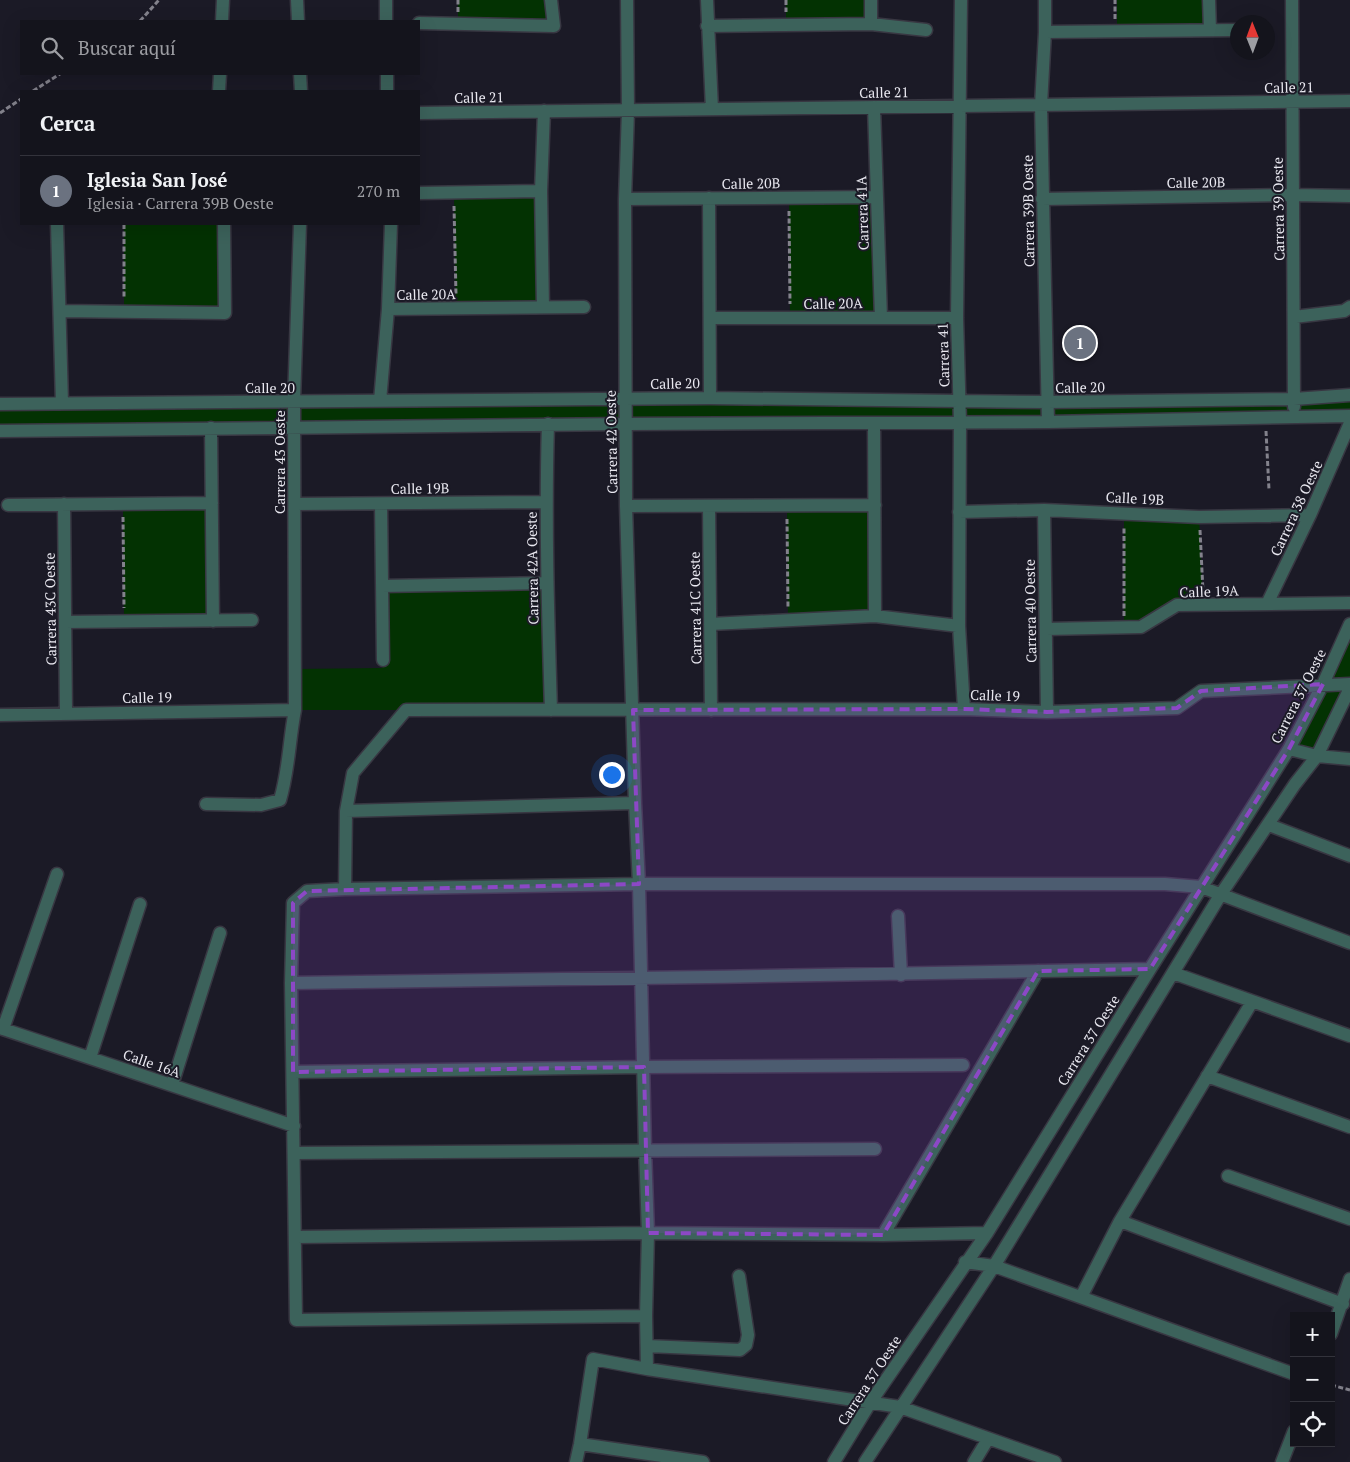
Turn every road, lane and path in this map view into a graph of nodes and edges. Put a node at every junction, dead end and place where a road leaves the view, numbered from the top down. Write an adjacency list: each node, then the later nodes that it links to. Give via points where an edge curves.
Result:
1 (159, 0): 14 (path)
2 (223, 0): 15 (street)
3 (297, 0): 16 (street)
4 (386, 0): 17 (street)
5 (551, 0): 18 (street, via 554,26)
6 (627, 0): 41 (street, Carrera 42 Oeste)
7 (707, 0): 20 (street)
8 (871, 0): 19 (street)
9 (961, 0): 38 (street, Carrera 41)
10 (1045, 0): 25 (street, Carrera 39B Oeste)
11 (1115, 0): 22 (path)
12 (1209, 0): 23 (street)
13 (1292, 0): 36 (street, Carrera 39 Oeste)
14 (141, 20)
15 (222, 20)
16 (298, 20)
17 (386, 20)
18 (420, 23)
19 (872, 24): 20 (street); 21 (street)
20 (707, 26): 40 (street)
21 (926, 30)
22 (1114, 30): 23 (street); 25 (street)
23 (1210, 30): 24 (street)
24 (1230, 30)
25 (1046, 32): 37 (street, Carrera 39B Oeste)
26 (58, 75): 30 (path)
27 (220, 75): 31 (street)
28 (300, 75): 32 (street)
29 (387, 75): 33 (street)
30 (35, 90)
31 (219, 90)
32 (300, 90)
33 (387, 90)
34 (20, 100): 43 (path)
35 (1350, 101): 36 (street, Calle 21)
36 (1292, 102): 37 (street, Calle 21); 48 (street, Carrera 39 Oeste)
37 (1041, 105): 38 (street, Calle 21); 54 (street, Carrera 39B Oeste)
38 (960, 106): 39 (street, Calle 21); 71 (street, Carrera 41)
39 (874, 107): 40 (street, Calle 21); 50 (street, Carrera 41A)
40 (712, 109): 41 (street, Calle 21)
41 (628, 110): 42 (street, Calle 21); 53 (street, Carrera 42 Oeste)
42 (544, 112): 44 (street, Calle 21); 45 (street)
43 (0, 113)
44 (420, 113)
45 (541, 192): 47 (street); 60 (street)
46 (420, 193): 47 (street)
47 (454, 193): 63 (path)
48 (1292, 195): 49 (street, Calle 20B); 54 (street, Calle 20B); 67 (street, Carrera 39 Oeste)
49 (1350, 196)
50 (877, 197): 52 (street, Calle 20B); 70 (street, Carrera 41A)
51 (709, 198): 52 (street, Calle 20B); 53 (street, Calle 20B); 68 (street)
52 (789, 198): 69 (path)
53 (625, 199): 74 (street, Carrera 42 Oeste)
54 (1042, 199): 79 (street, Carrera 39B Oeste)
55 (57, 225): 65 (street)
56 (124, 225): 66 (path)
57 (224, 225): 66 (street, via 225,313)
58 (300, 225): 76 (street, Carrera 43 Oeste)
59 (391, 225): 64 (street)
60 (543, 307): 61 (street, Calle 20A); 63 (street, Calle 20A)
61 (584, 307)
62 (1350, 307): 67 (street, via 1344,311)
63 (456, 308): 64 (street, Calle 20A)
64 (388, 309): 77 (street)
65 (60, 311): 66 (street); 80 (street)
66 (124, 311)
67 (1294, 317): 75 (street, Carrera 39 Oeste)
68 (710, 318): 69 (street, Calle 20A); 73 (street)
69 (790, 318): 70 (street, Calle 20A)
70 (880, 318): 71 (street, Calle 20A)
71 (957, 318): 78 (street, Carrera 41)
72 (1350, 395): 75 (street, Calle 20)
73 (710, 398): 74 (street, Calle 20); 78 (street, Calle 20)
74 (625, 399): 77 (street, Calle 20); 90 (street, Carrera 42 Oeste)
75 (1294, 399): 79 (street, Calle 20); 83 (street, Carrera 39 Oeste)
76 (294, 401): 77 (street, Calle 20); 80 (street, Calle 20); 92 (street, Carrera 43 Oeste)
77 (380, 401)
78 (960, 402): 79 (street, Calle 20); 85 (street, Carrera 41)
79 (1047, 402): 86 (street, Carrera 39B Oeste)
80 (62, 403): 81 (street, Calle 20)
81 (0, 404)
82 (1350, 416): 83 (street)
83 (1294, 417): 84 (street)
84 (1266, 418): 86 (street); 94 (path)
85 (960, 422): 86 (street); 87 (street); 107 (street, Carrera 41)
86 (1048, 422)
87 (874, 423): 90 (street); 103 (street)
88 (1350, 423): 109 (street, Carrera 38 Oeste)
89 (548, 424): 90 (street); 92 (street); 95 (street, Carrera 42A Oeste)
90 (626, 424): 104 (street, Carrera 42 Oeste)
91 (211, 428): 92 (street); 93 (street); 96 (street)
92 (294, 428): 99 (street, Carrera 43 Oeste)
93 (0, 431)
94 (1269, 490)
95 (546, 502): 100 (street, Calle 19B); 111 (street, Carrera 42A Oeste)
96 (212, 503): 98 (street); 119 (street)
97 (64, 504): 98 (street); 101 (street); 120 (street, Carrera 43C Oeste)
98 (123, 504): 121 (path)
99 (295, 504): 100 (street, Calle 19B); 132 (street, Carrera 43 Oeste)
100 (381, 504): 112 (street)
101 (8, 505)
102 (787, 505): 103 (street); 105 (street); 118 (path)
103 (875, 505): 116 (street)
104 (626, 506): 105 (street); 134 (street, Carrera 42 Oeste)
105 (709, 506): 122 (street, Carrera 41C Oeste)
106 (1044, 510): 107 (street, Calle 19B); 108 (street, Calle 19B); 126 (street, Carrera 40 Oeste)
107 (958, 512): 124 (street, Carrera 41)
108 (1124, 512): 110 (street, Calle 19B); 125 (path)
109 (1310, 515): 110 (street, Calle 19B); 114 (street, Carrera 38 Oeste)
110 (1199, 517): 115 (path)
111 (546, 583): 112 (street); 133 (street, Carrera 42A Oeste)
112 (382, 586): 127 (street)
113 (1350, 603): 114 (street, Calle 19A)
114 (1267, 604): 115 (street, Calle 19A)
115 (1203, 605): 125 (street, Calle 19A, via 1177,605 1141,627)
116 (875, 616): 118 (street); 124 (street)
117 (252, 620): 119 (street)
118 (788, 620): 122 (street)
119 (213, 621): 121 (street)
120 (65, 622): 121 (street); 137 (street, Carrera 43C Oeste)
121 (124, 622)
122 (710, 624): 135 (street, Carrera 41C Oeste)
123 (1350, 624): 128 (street, Carrera 37 Oeste)
124 (959, 626): 131 (street, Carrera 41)
125 (1124, 626): 126 (street, Calle 19A)
126 (1046, 629): 136 (street, Carrera 40 Oeste)
127 (383, 660)
128 (1323, 684): 129 (street, Calle 19); 136 (street, Calle 19, via 1201,691 1177,708); 139 (street, Carrera 37 Oeste)
129 (1350, 684)
130 (1350, 688): 140 (street)
131 (964, 709): 135 (street, Calle 19); 136 (street, Calle 19)
132 (295, 710): 137 (street, Calle 19); 143 (street, Carrera 43 Oeste, via 280,800 261,805)
133 (551, 710): 134 (street, Calle 19); 144 (street, Calle 19, via 406,710 352,773)
134 (633, 710): 135 (street, Calle 19); 142 (street, Carrera 42 Oeste)
135 (711, 710)
136 (1046, 712)
137 (66, 714): 138 (street, Calle 19)
138 (0, 715)
139 (1289, 749): 140 (street); 149 (street, Carrera 37 Oeste)
140 (1317, 756): 141 (street); 145 (street)
141 (1350, 759)
142 (635, 803): 144 (street); 148 (street, Carrera 42 Oeste)
143 (206, 804)
144 (346, 811): 150 (street, Calle 19)
145 (1269, 825): 146 (street); 151 (street)
146 (1350, 856)
147 (57, 874): 163 (street)
148 (639, 884): 149 (street, via 1035,883); 150 (street); 160 (street, Carrera 42 Oeste)
149 (1201, 887): 151 (street); 156 (street, Carrera 37 Oeste)
150 (345, 889): 161 (street, via 307,891 293,903)
151 (1221, 894): 155 (street); 158 (street)
152 (140, 904): 165 (street)
153 (898, 916): 159 (street)
154 (220, 933): 170 (street)
155 (1350, 943)
156 (1150, 969): 157 (street); 180 (street, Carrera 37 Oeste)
157 (1038, 971): 159 (street); 181 (street)
158 (1173, 974): 162 (street); 184 (street)
159 (901, 975): 160 (street)
160 (642, 976): 161 (street); 167 (street, Carrera 42 Oeste)
161 (291, 983): 168 (street)
162 (1252, 1002): 164 (street); 169 (street)
163 (2, 1028): 165 (street, Calle 16A)
164 (1350, 1036)
165 (90, 1058): 170 (street, Calle 16A)
166 (963, 1065): 167 (street)
167 (644, 1066): 168 (street); 173 (street, Carrera 42 Oeste)
168 (293, 1072): 171 (street)
169 (1207, 1076): 172 (street); 178 (street)
170 (172, 1085): 171 (street, Calle 16A)
171 (294, 1126): 175 (street)
172 (1350, 1127)
173 (644, 1149): 174 (street); 175 (street); 179 (street, Carrera 42 Oeste)
174 (875, 1149)
175 (295, 1153): 182 (street)
176 (1228, 1176): 177 (street)
177 (1350, 1219)
178 (1120, 1221): 187 (street); 188 (street)
179 (648, 1233): 181 (street); 182 (street); 189 (street, Carrera 42 Oeste)
180 (987, 1233): 181 (street); 183 (street, Carrera 37 Oeste)
181 (883, 1235)
182 (296, 1237): 189 (street, via 296,1320)
183 (965, 1262): 184 (street); 196 (street, Carrera 37 Oeste)
184 (994, 1266): 187 (street); 197 (street)
185 (740, 1276): 191 (street, via 748,1335 746,1345 740,1350)
186 (1350, 1279): 188 (street)
187 (1081, 1297): 193 (street)
188 (1342, 1304): 190 (street)
189 (646, 1316): 191 (street, Carrera 42 Oeste)
190 (1335, 1323)
191 (647, 1346): 192 (street, Carrera 42 Oeste)
192 (647, 1369): 196 (street); 200 (street, via 592,1359)
193 (1290, 1373)
194 (1335, 1386): 195 (path)
195 (1350, 1390)
196 (870, 1403): 197 (street); 203 (street, Carrera 37 Oeste)
197 (900, 1407): 198 (street); 204 (street)
198 (988, 1439): 205 (street); 206 (street)
199 (1290, 1441): 207 (street)
200 (580, 1444): 201 (street); 202 (street)
201 (576, 1462)
202 (703, 1462)
203 (834, 1462)
204 (864, 1462)
205 (974, 1462)
206 (1056, 1462)
207 (1282, 1462)

